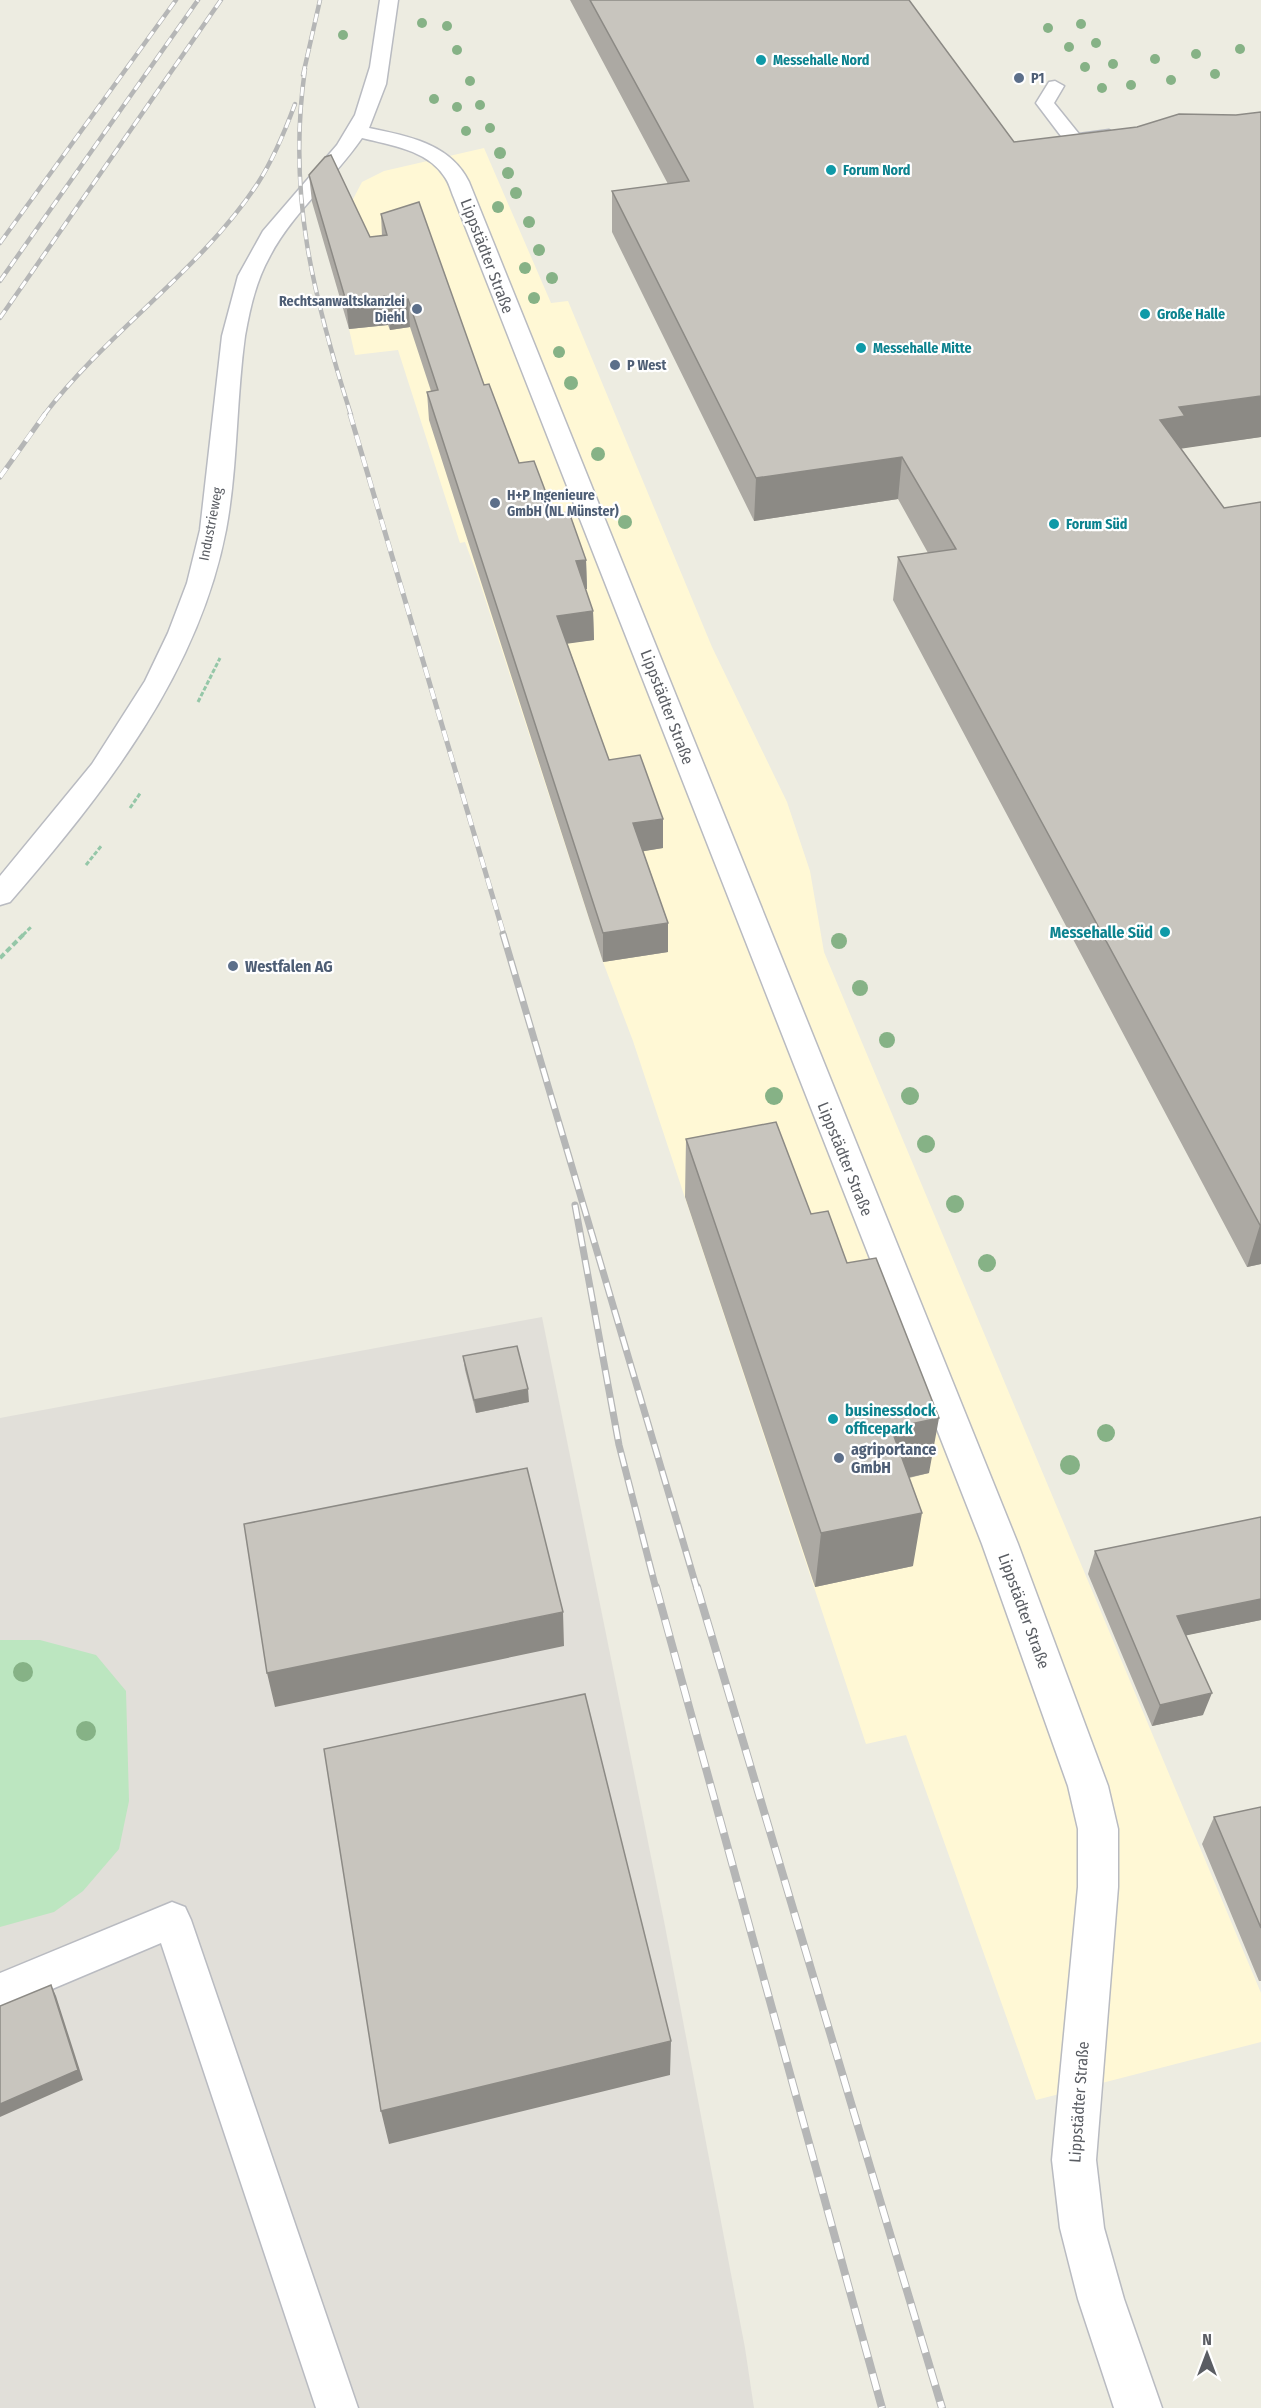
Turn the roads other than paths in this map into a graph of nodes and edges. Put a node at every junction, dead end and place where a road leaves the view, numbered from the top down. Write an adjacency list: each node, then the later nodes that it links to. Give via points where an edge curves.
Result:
1 (389, 0): 3 (street, via 377,85)
2 (1055, 86): 4 (lane, via 1045,103 1074,140)
3 (357, 131): 5 (street, Industrieweg, via 276,229 249,276 233,340 213,531 195,596 171,658 117,751 62,825); 8 (street, Lippstädter Straße, via 437,156 451,170 465,198 1000,1544 1088,1786 1098,1829 1098,1887 1074,2160 1082,2228 1101,2300)
4 (1133, 133)
5 (0, 895)
6 (0, 1992): 7 (lane, via 172,1920)
7 (337, 2408)
8 (1138, 2408)

